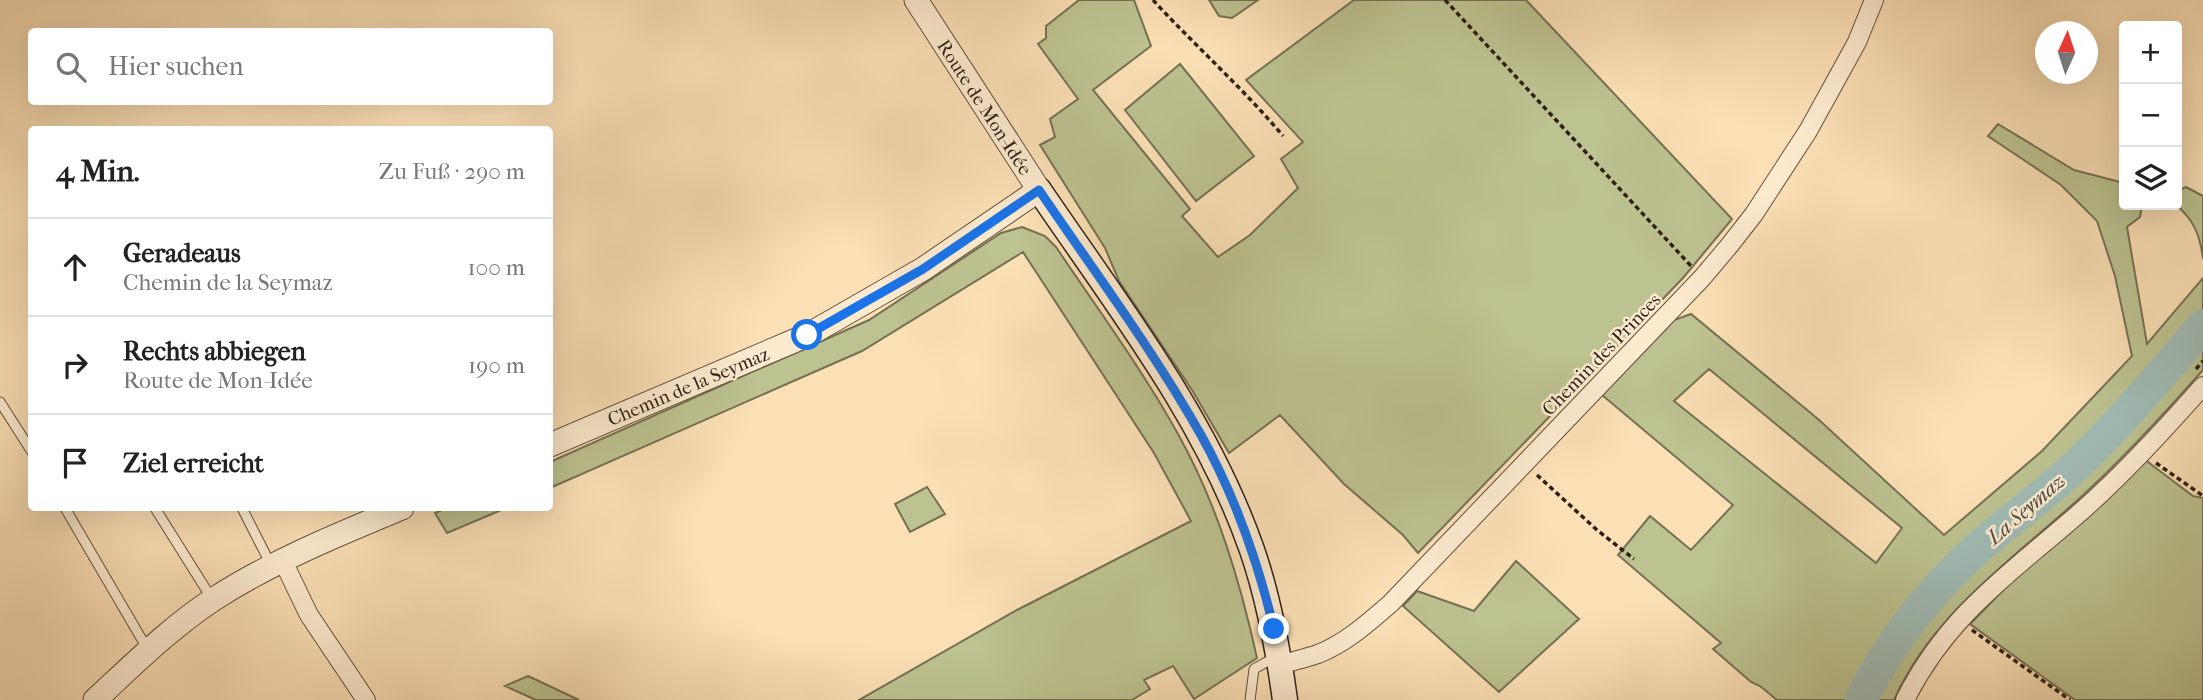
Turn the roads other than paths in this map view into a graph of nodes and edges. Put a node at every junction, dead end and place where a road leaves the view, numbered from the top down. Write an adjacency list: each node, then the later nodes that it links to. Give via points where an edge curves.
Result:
1 (916, 0): 3 (street, Route de Mon-Idée)
2 (1874, 0): 15 (street, Chemin des Princes, via 1857,42 1808,131 1754,214 1702,278 1391,603 1363,628 1319,654)
3 (1039, 190): 6 (street, Chemin de la Seymaz, via 923,269 829,324); 15 (main road, Route de Mon-Idée, via 1201,436 1252,551)
4 (2203, 386): 20 (street, via 2085,508 1987,590 1931,655)
5 (0, 402): 7 (lane)
6 (553, 444)
7 (28, 446)
8 (67, 511): 14 (lane)
9 (157, 511): 13 (lane)
10 (244, 511): 12 (lane)
11 (395, 511): 12 (street)
12 (276, 562): 13 (street); 17 (street)
13 (212, 600): 14 (street)
14 (149, 651): 16 (street)
15 (1280, 660): 18 (lane, via 1254,669); 19 (main road, Route de Mon-Idée)
16 (95, 700)
17 (366, 700)
18 (1250, 700)
19 (1285, 700)
20 (1905, 700)

